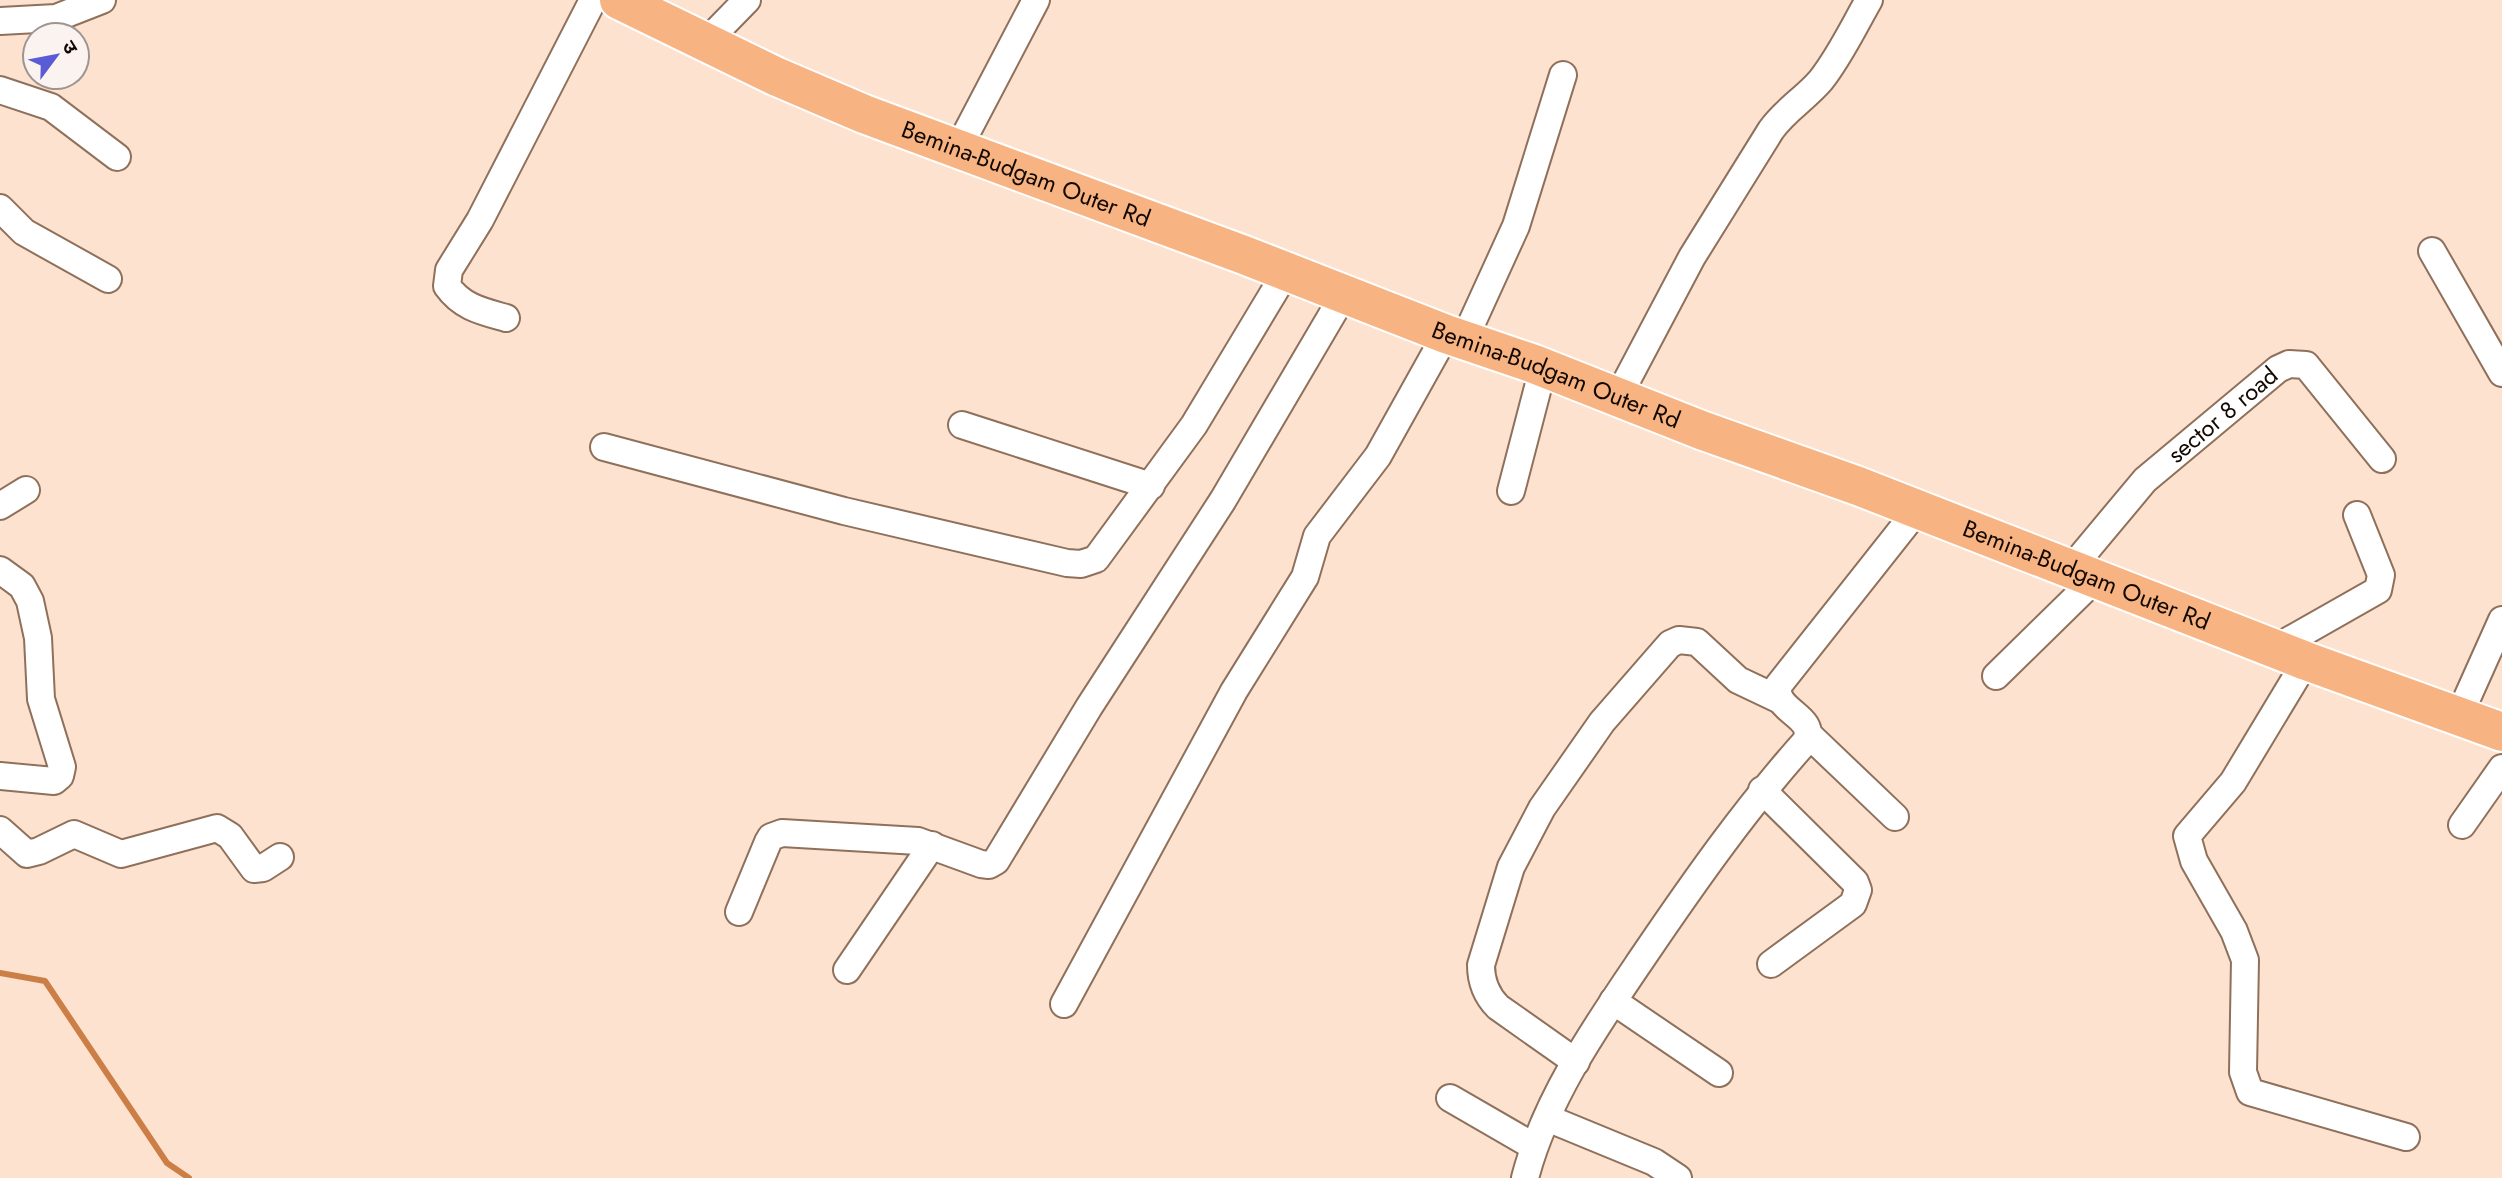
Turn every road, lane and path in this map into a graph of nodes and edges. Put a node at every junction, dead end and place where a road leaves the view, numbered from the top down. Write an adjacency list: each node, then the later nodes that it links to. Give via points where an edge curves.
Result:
1 (102, 0): 7 (street, via 56,18)
2 (593, 0): 18 (street, via 449,270 447,286 456,298 468,307)
3 (619, 0): 8 (highway, Bemina-Budgam Outer Rd)
4 (747, 0): 8 (street)
5 (1036, 0): 11 (street)
6 (1869, 0): 22 (street, via 1828,71 1771,130 1692,257)
7 (0, 21)
8 (706, 42): 11 (highway, Bemina-Budgam Outer Rd, via 822,96)
9 (1563, 75): 19 (street, via 1516,226)
10 (0, 90): 12 (street, via 51,107)
11 (958, 149): 15 (highway, Bemina-Budgam Outer Rd)
12 (117, 157)
13 (0, 208): 16 (street, via 24,232)
14 (2432, 251): 21 (street)
15 (1286, 272): 17 (highway, Bemina-Budgam Outer Rd); 26 (street)
16 (108, 279)
17 (1343, 296): 19 (highway, Bemina-Budgam Outer Rd); 47 (street, via 1223,500 1089,706 1002,855 989,865)
18 (506, 318)
19 (1455, 337): 20 (highway, Bemina-Budgam Outer Rd); 53 (street, via 1378,456 1317,536 1305,577 1234,691)
20 (1544, 368): 22 (highway, Bemina-Budgam Outer Rd); 28 (street)
21 (2502, 373)
22 (1618, 397): 30 (highway, Bemina-Budgam Outer Rd)
23 (962, 425): 26 (street)
24 (604, 447): 26 (street, via 845,511 1080,564 1096,559)
25 (2382, 459): 33 (street, sector 8 road, via 2311,370 2299,363 2289,364 2163,463 2127,499)
26 (1152, 486)
27 (26, 490): 29 (street)
28 (1511, 491)
29 (0, 506)
30 (1918, 509): 33 (highway, Bemina-Budgam Outer Rd); 37 (street, via 1778,686)
31 (2357, 515): 35 (street, via 2381,575 2378,590)
32 (0, 570): 42 (street, via 22,586 30,601 38,638 41,699 62,767 54,780)
33 (2082, 575): 35 (highway, Bemina-Budgam Outer Rd); 36 (street)
34 (2502, 620): 38 (street)
35 (2290, 655): 38 (highway, Bemina-Budgam Outer Rd); 58 (street, via 2232,782 2191,830 2188,846 2245,960 2243,1072 2250,1092)
36 (1996, 676)
37 (1778, 699): 40 (street, via 1806,725); 54 (street, via 1738,680 1697,642 1670,644 1602,722 1542,808 1511,867 1481,976 1497,1007)
38 (2459, 716): 39 (highway, Bemina-Budgam Outer Rd)
39 (2502, 732)
40 (1809, 735): 43 (street); 44 (street)
41 (2502, 768): 45 (street)
42 (0, 776)
43 (1762, 790): 50 (street, via 1858,890 1853,904); 52 (street)
44 (1895, 817)
45 (2462, 825)
46 (0, 830): 48 (street, via 27,854 74,834 121,854 217,828 230,836 254,869)
47 (932, 845): 49 (street, via 888,838 776,834 768,842); 51 (street)
48 (280, 858)
49 (739, 912)
50 (1771, 964)
51 (847, 970)
52 (1613, 1001): 54 (street); 55 (street)
53 (1064, 1004)
54 (1576, 1062): 57 (street)
55 (1719, 1073)
56 (1450, 1098): 59 (street)
57 (1548, 1118): 59 (street); 61 (street, via 1654,1162)
58 (2406, 1137)
59 (1533, 1146): 60 (street)
60 (1524, 1178)
61 (1678, 1178)

